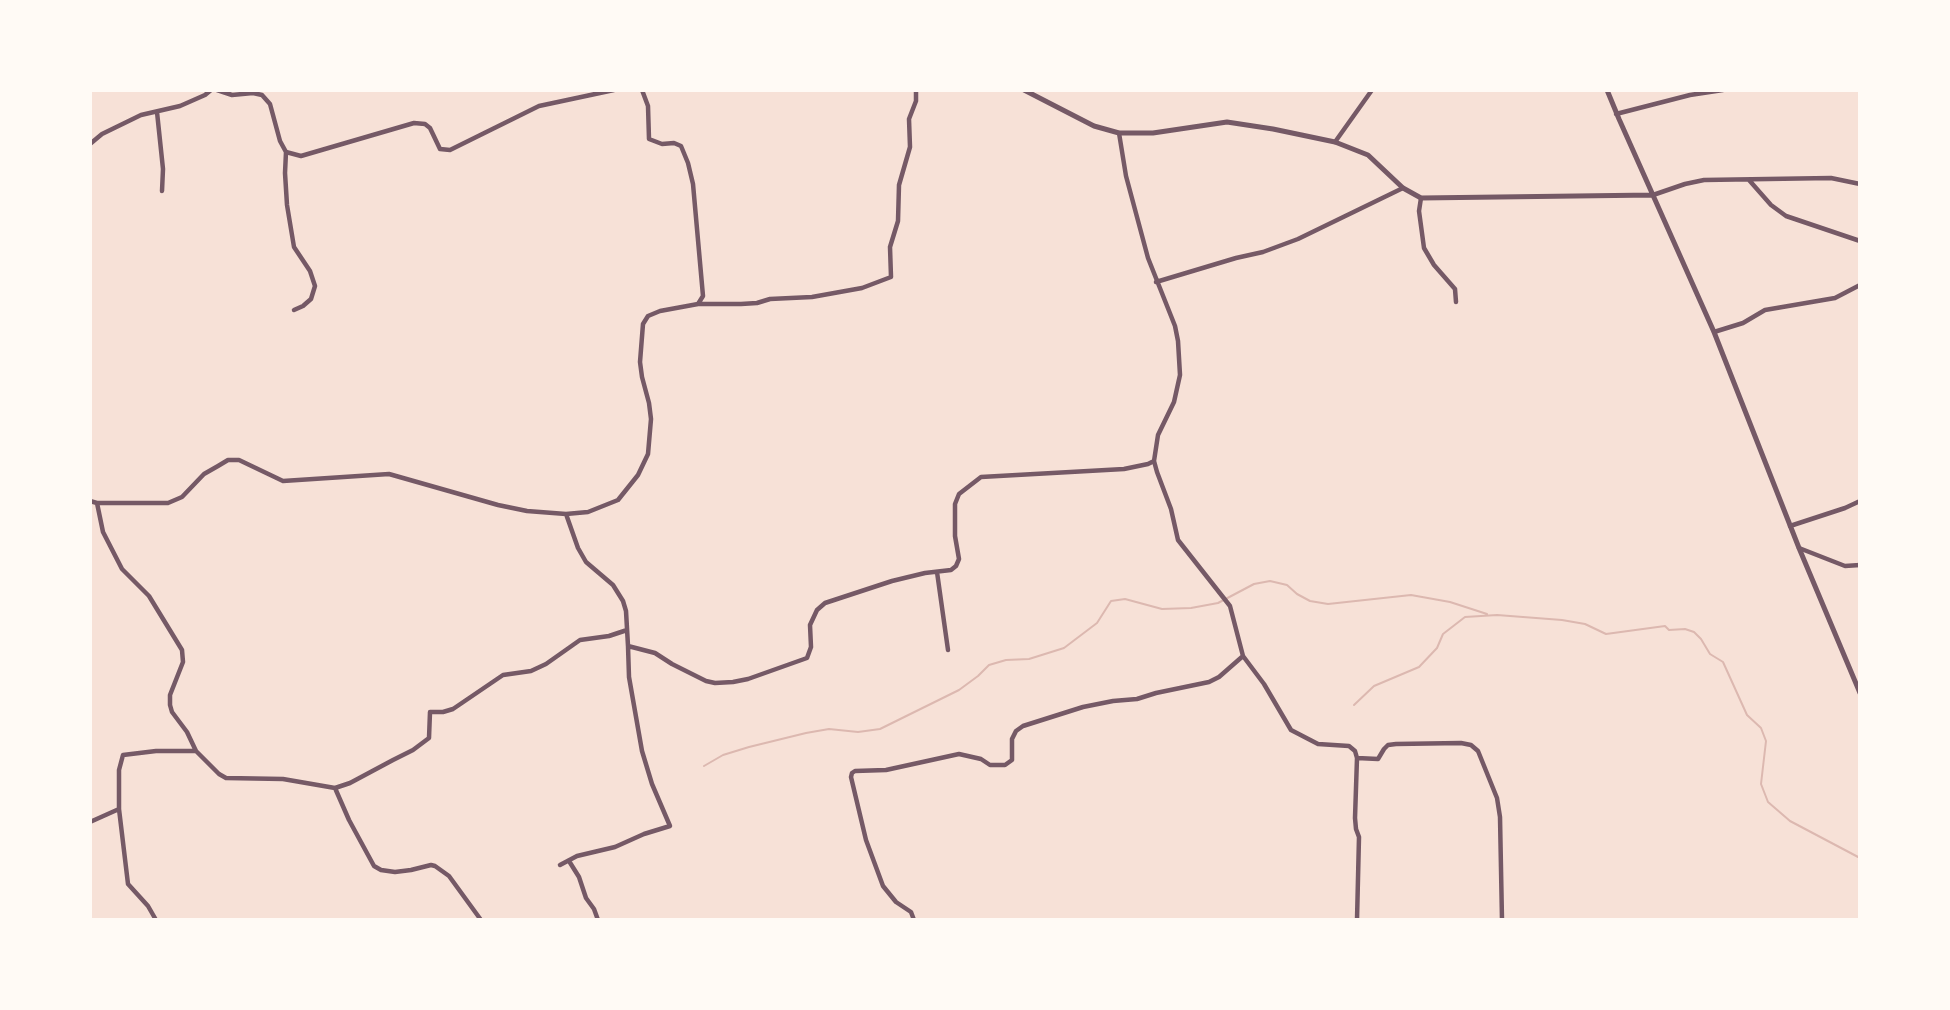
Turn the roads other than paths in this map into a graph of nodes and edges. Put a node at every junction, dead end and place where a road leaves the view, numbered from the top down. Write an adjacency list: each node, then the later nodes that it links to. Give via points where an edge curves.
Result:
1 (211, 90): 10 (street, via 193,101)
2 (217, 90): 15 (street, via 232,96 262,95 270,104)
3 (614, 90): 15 (street, via 539,106 450,150 441,148 425,124 414,123 301,156)
4 (642, 90): 26 (street, via 648,106 649,139 681,146 693,184 703,276 703,296)
5 (916, 90): 26 (street, via 909,119 910,147 899,185 898,221 890,247 891,277 862,288 812,297)
6 (1024, 90): 12 (street, via 1094,126)
7 (1372, 90): 13 (street)
8 (1607, 90): 11 (street)
9 (1723, 90): 11 (street)
10 (157, 112): 14 (street, via 141,115); 19 (street)
11 (1616, 114): 20 (street)
12 (1119, 133): 13 (street, via 1153,133 1227,122); 23 (street, via 1126,176)
13 (1335, 142): 18 (street, via 1368,155)
14 (90, 144)
15 (286, 152): 27 (street, via 287,205 294,247 315,286 311,299)
16 (1749, 180): 17 (street, via 1831,178); 20 (street, via 1704,180); 22 (street, via 1785,216)
17 (1860, 184)
18 (1403, 188): 21 (street); 23 (street, via 1298,239)
19 (162, 191)
20 (1653, 195): 21 (street); 28 (street)
21 (1421, 198): 25 (street, via 1424,248 1455,289)
22 (1860, 241)
23 (1156, 282): 29 (street, via 1175,326 1180,375 1174,402 1158,435)
24 (1860, 285): 28 (street, via 1835,298 1765,310 1743,323)
25 (1456, 302)
26 (698, 304): 33 (street, via 660,311 648,316 643,324 640,362 651,419 648,454 638,475 618,500 588,512)
27 (294, 310)
28 (1714, 332): 34 (street)
29 (1154, 461): 37 (street, via 1124,469 981,477 959,494 955,504 959,559 956,566); 41 (street, via 1172,509 1178,540 1230,606)
30 (90, 501): 32 (street)
31 (1860, 501): 34 (street)
32 (97, 503): 33 (street, via 168,503 182,497 204,474 228,460 239,460 283,481 389,474 498,506); 43 (street, via 103,532 122,569 149,596 182,650 183,662 170,705)
33 (566, 514): 38 (street, via 586,562 618,591 626,611)
34 (1790, 526): 35 (street)
35 (1799, 548): 36 (street, via 1845,566); 42 (street)
36 (1860, 565)
37 (937, 572): 39 (street, via 892,581 825,603 817,609 810,624 811,647 807,658 748,679 715,684 655,653); 40 (street)
38 (627, 630): 39 (street); 45 (street, via 580,640 531,671 503,675 453,709 430,712 429,738)
39 (628, 646): 48 (street, via 629,677 645,764 670,826)
40 (948, 650)
41 (1243, 656): 44 (street, via 1291,730 1318,744 1349,746); 53 (street, via 1209,682 1083,707 1023,726 1016,731 1012,760 1005,765 990,765 959,754 852,773 866,840 883,886 911,912)
42 (1860, 693)
43 (196, 751): 45 (street, via 226,777); 46 (street, via 123,755)
44 (1357, 758): 54 (street); 55 (street, via 1378,759 1388,745 1396,744 1461,743 1478,750 1497,798 1500,817)
45 (335, 788): 51 (street, via 374,866 395,872 435,866 449,876)
46 (119, 809): 47 (street); 50 (street, via 128,884)
47 (90, 822)
48 (569, 861): 49 (street); 52 (street)
49 (560, 866)
50 (156, 920)
51 (481, 920)
52 (598, 920)
53 (914, 920)
54 (1357, 920)
55 (1502, 920)

